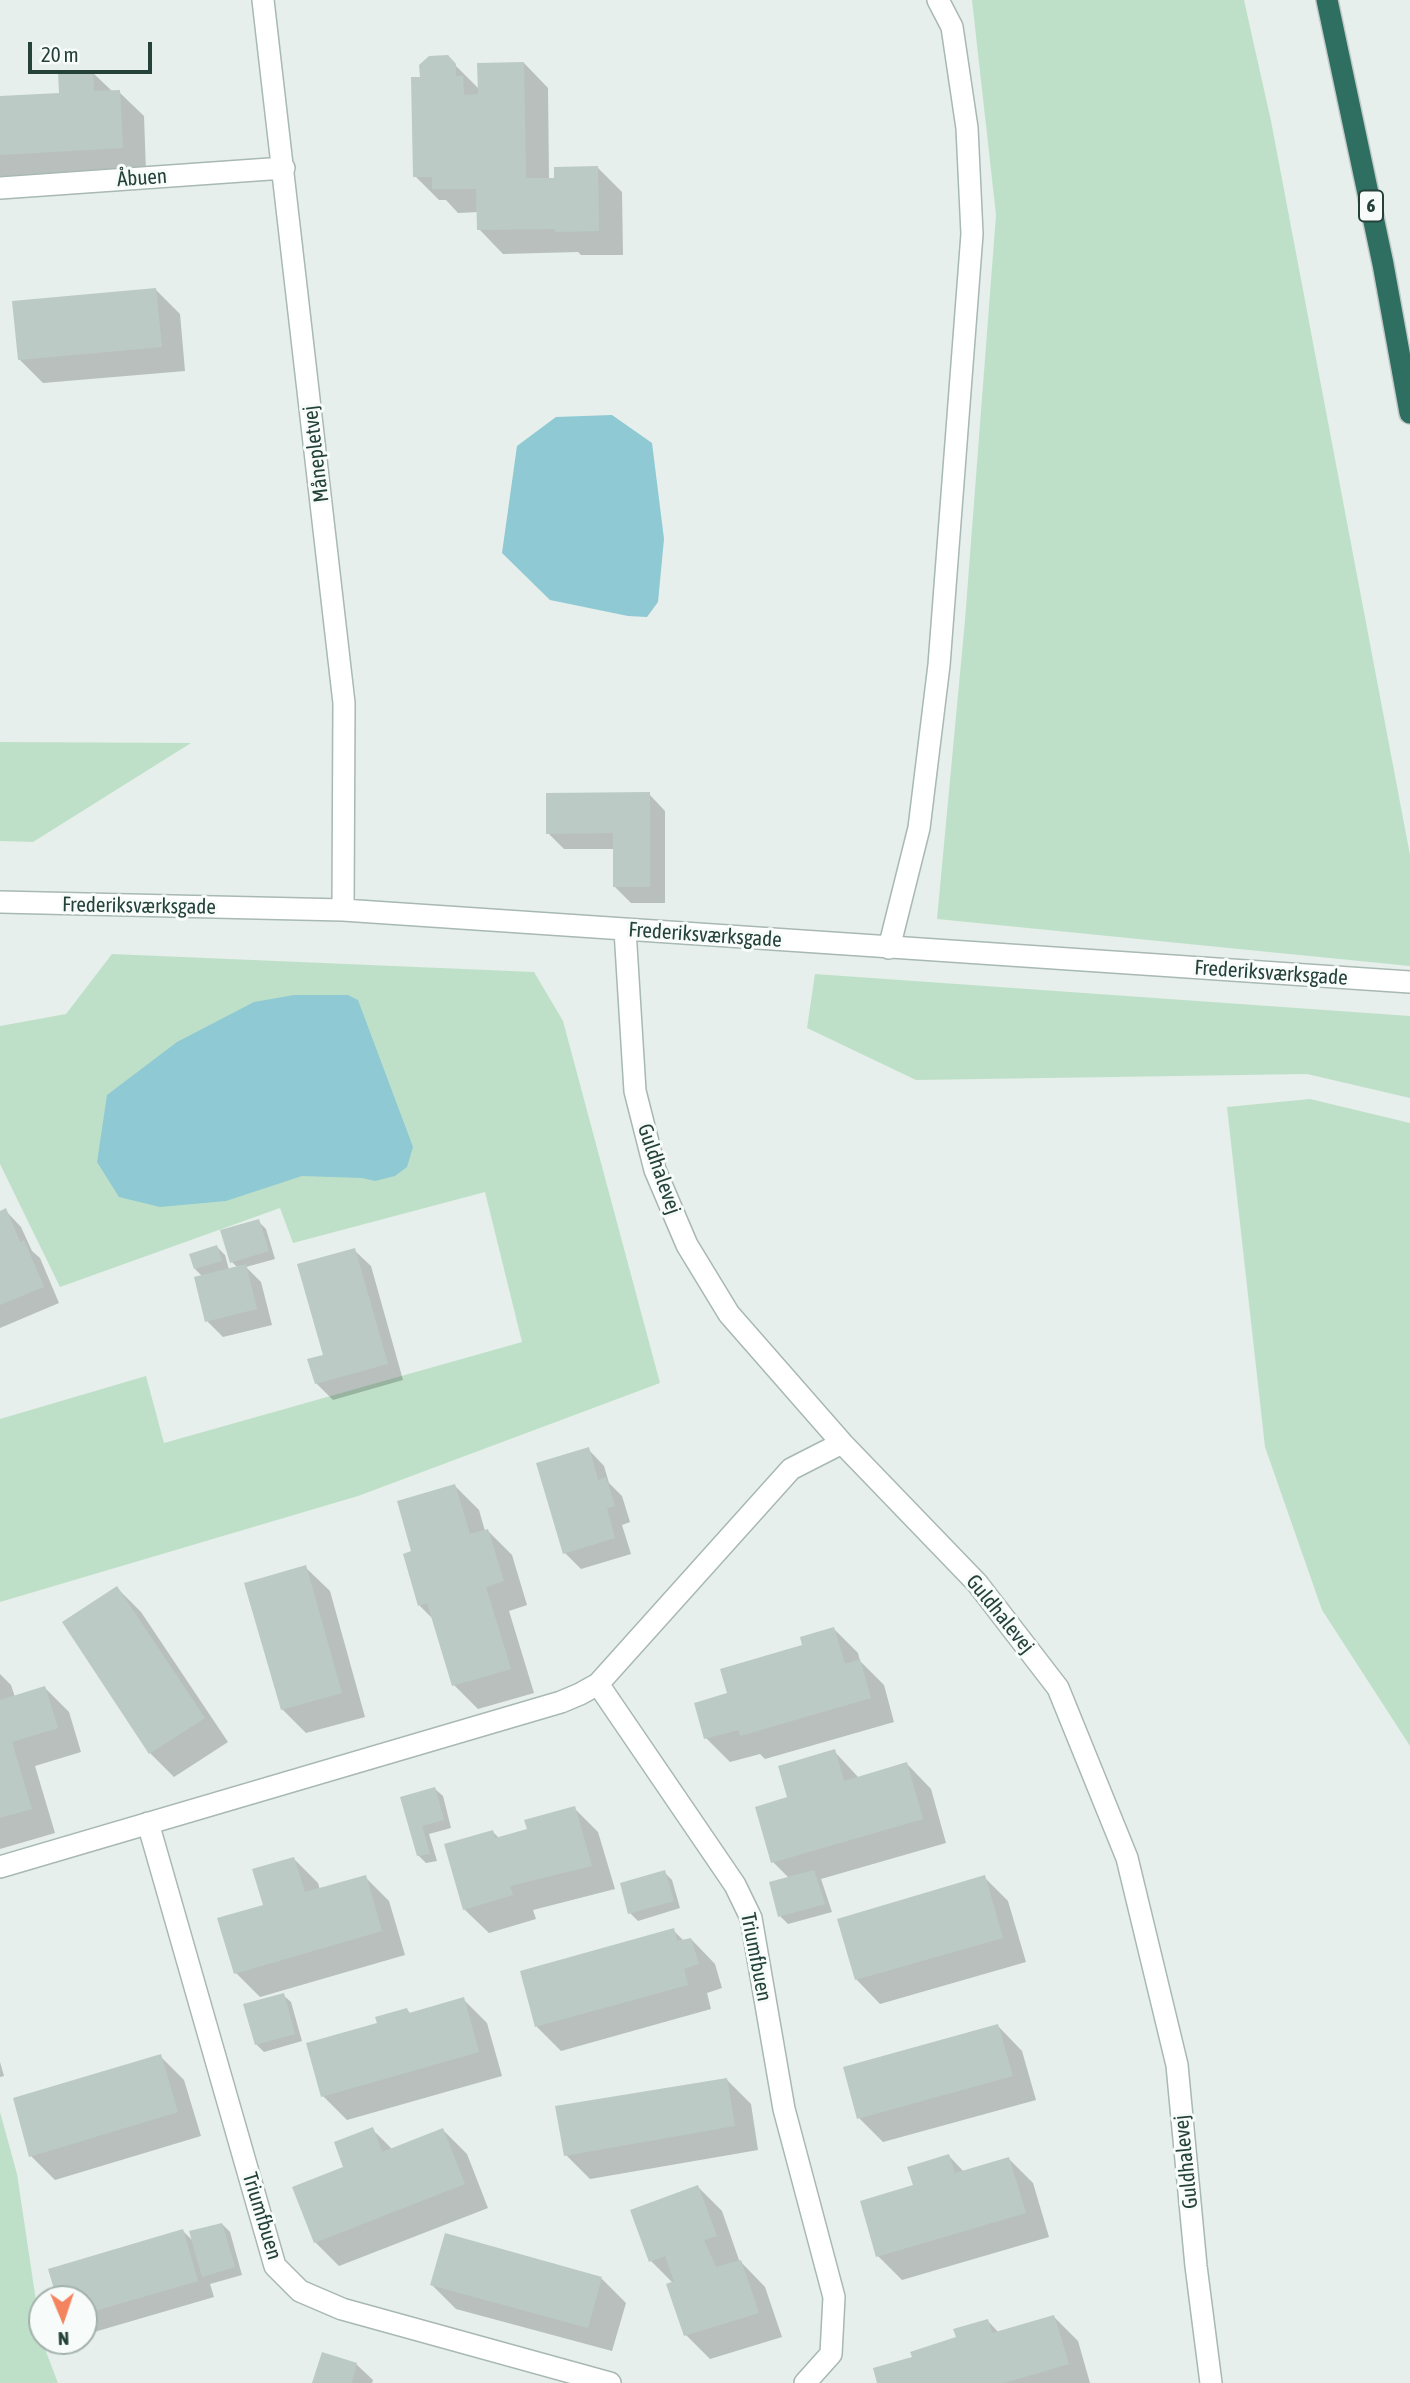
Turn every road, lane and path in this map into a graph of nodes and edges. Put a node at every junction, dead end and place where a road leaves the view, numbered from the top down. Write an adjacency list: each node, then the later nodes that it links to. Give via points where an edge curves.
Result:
1 (263, 0): 4 (street, Månepletvej)
2 (938, 0): 10 (street, via 952,27 967,128 972,234 938,678 919,828)
3 (1327, 0): 6 (highway, 6)
4 (284, 168): 5 (street, Åbuen); 8 (street, Månepletvej, via 344,703)
5 (0, 188)
6 (1410, 413)
7 (0, 902): 8 (street, Frederiksværksgade)
8 (343, 910): 9 (street, Frederiksværksgade)
9 (625, 930): 10 (street, Frederiksværksgade); 12 (street, Guldhalevej, via 635,1091 655,1170 687,1245 729,1314)
10 (889, 947): 11 (street, Frederiksværksgade)
11 (1410, 982)
12 (842, 1443): 13 (street, via 791,1469); 18 (street, Guldhalevej, via 977,1583 1058,1688 1127,1858 1177,2065)
13 (598, 1684): 14 (street, via 561,1702); 17 (street, Triumfbuen, via 735,1885 751,1918 784,2109 834,2297 831,2354)
14 (148, 1823): 15 (street); 16 (street, Triumfbuen, via 275,2266 300,2291 342,2309)
15 (0, 1867)
16 (610, 2383)
17 (804, 2383)
18 (1212, 2383)

